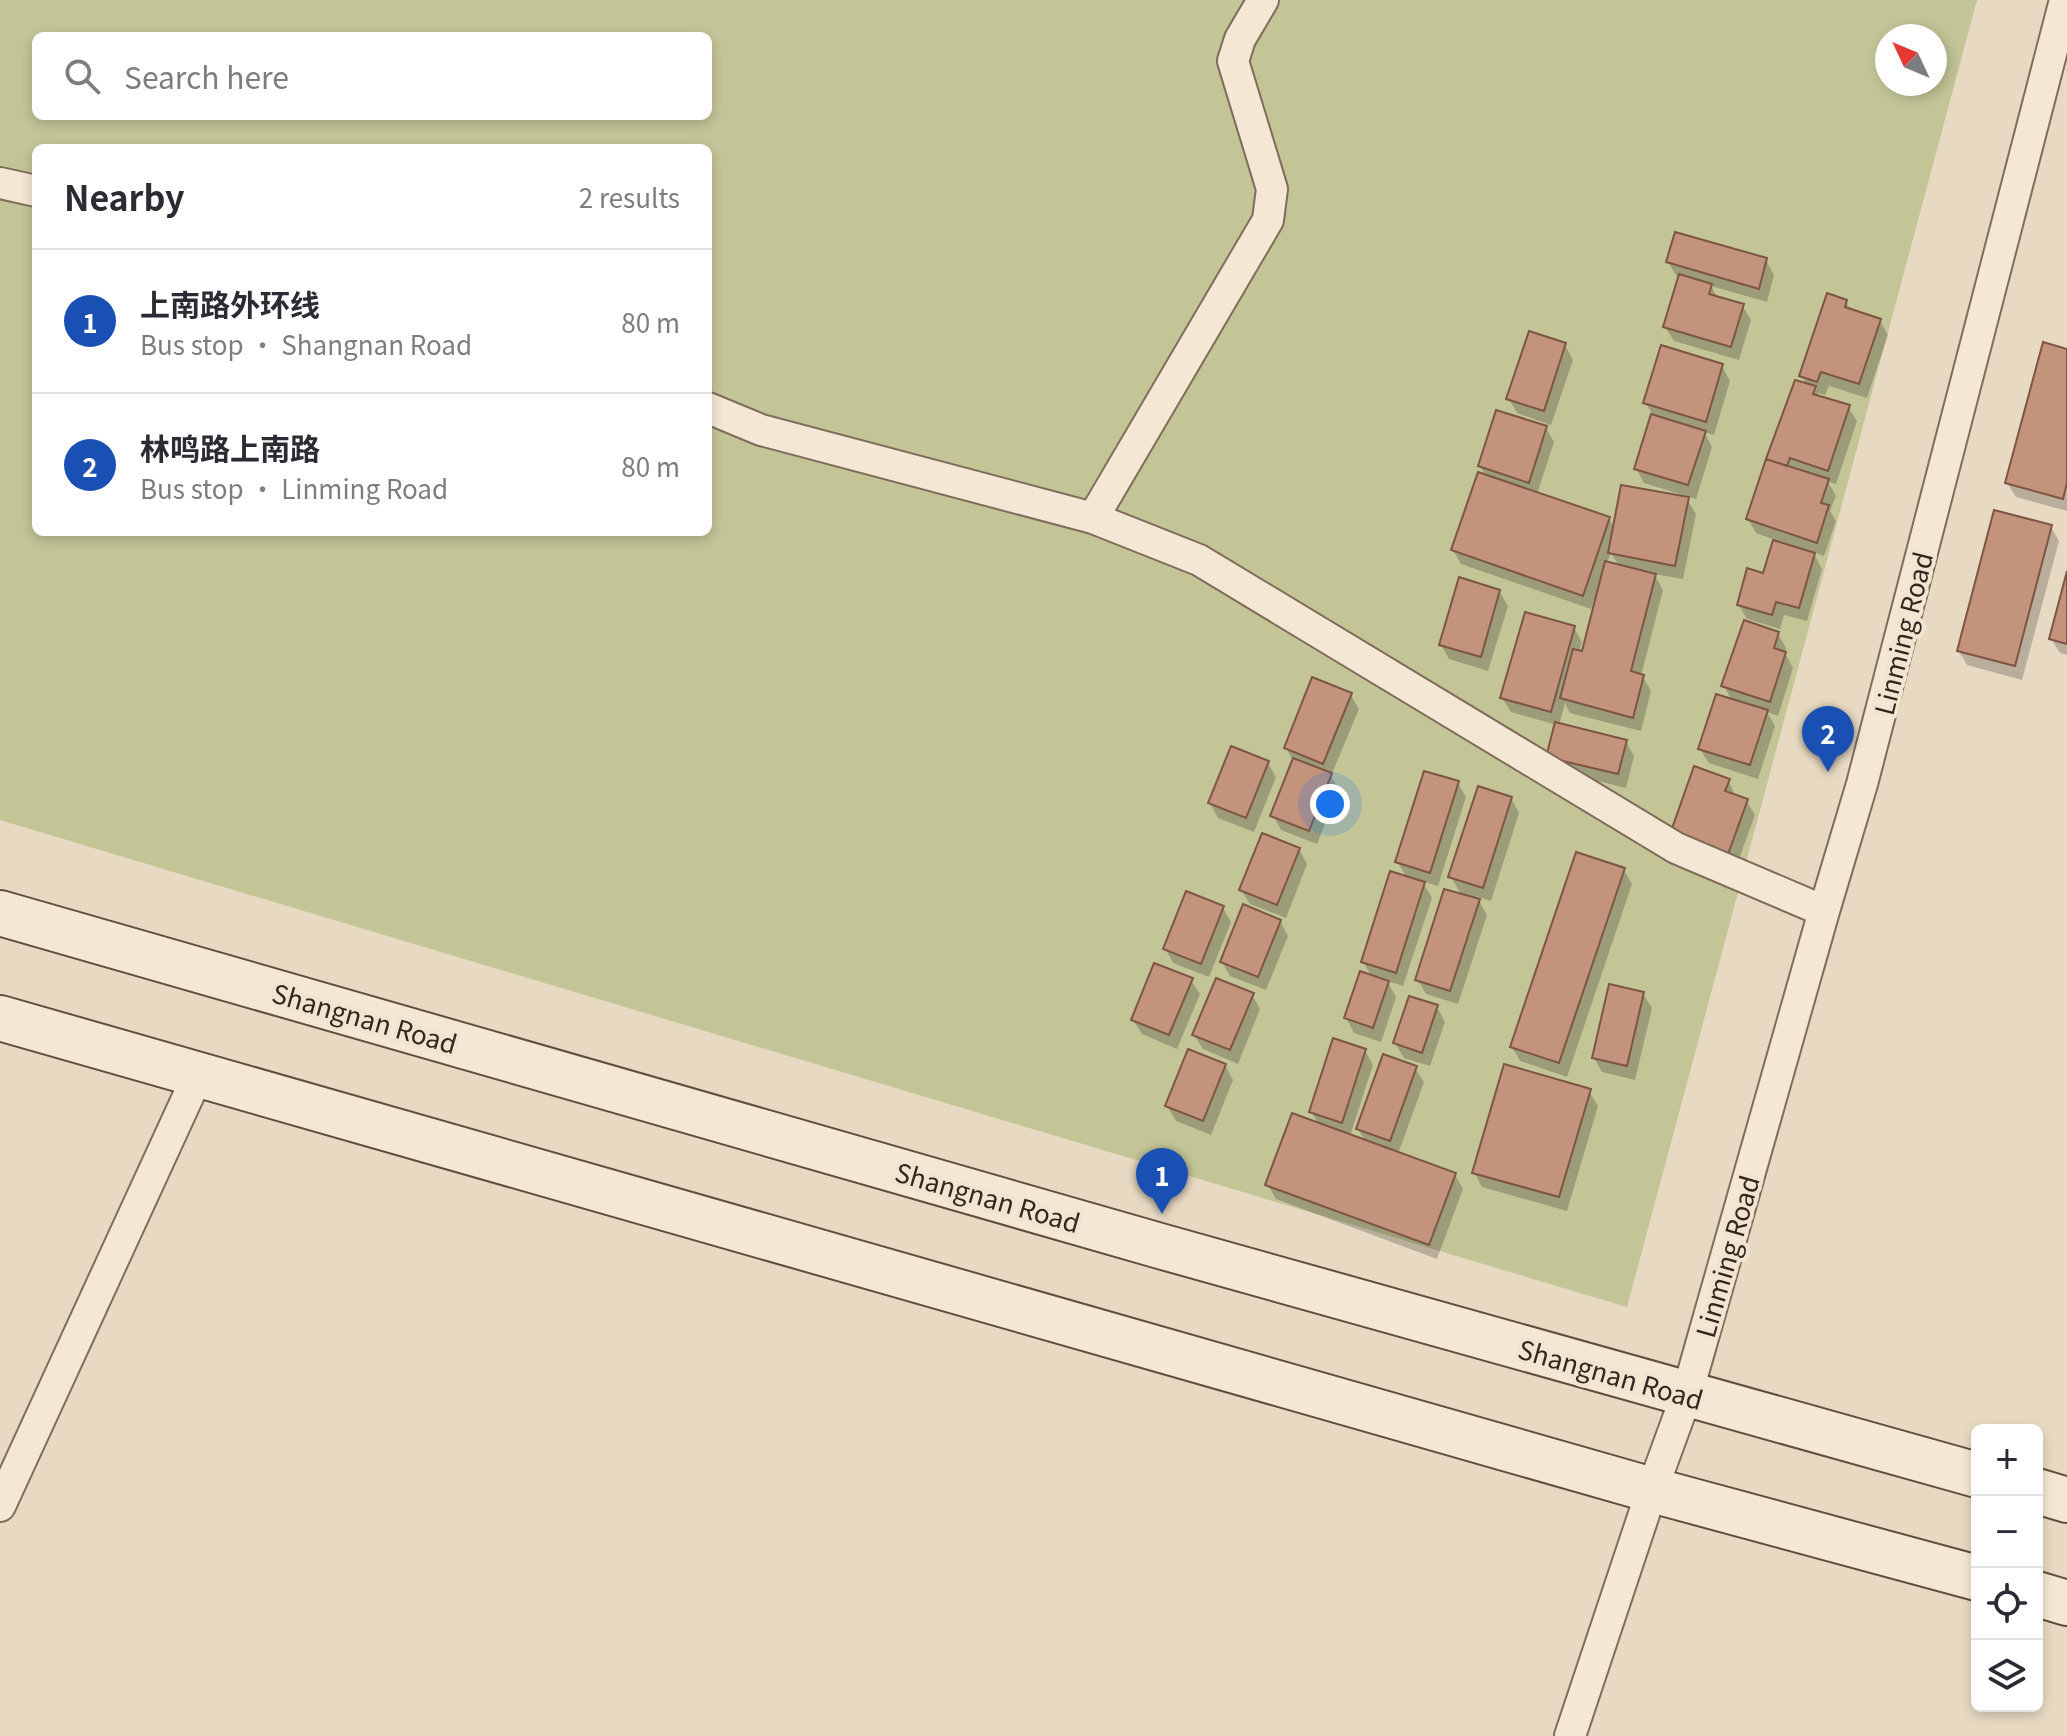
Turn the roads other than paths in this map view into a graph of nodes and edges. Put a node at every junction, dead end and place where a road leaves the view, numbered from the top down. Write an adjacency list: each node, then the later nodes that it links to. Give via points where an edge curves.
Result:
1 (1263, 0): 6 (street, via 1233,61 1272,189 1268,220)
2 (2065, 0): 7 (street, Linming Road, via 1862,784)
3 (0, 183): 4 (street)
4 (32, 190)
5 (712, 410): 6 (street, via 761,430)
6 (1093, 518): 7 (street, via 1199,560 1676,848)
7 (1824, 911): 11 (street, Linming Road)
8 (0, 913): 11 (main road, Shangnan Road)
9 (0, 1018): 10 (main road)
10 (198, 1075): 13 (main road); 16 (street)
11 (1687, 1394): 12 (main road, Shangnan Road); 13 (street, Linming Road)
12 (1971, 1473)
13 (1652, 1490): 17 (main road); 20 (street, Linming Road)
14 (2043, 1493): 15 (main road)
15 (2067, 1500)
16 (0, 1506)
17 (1971, 1576)
18 (2043, 1596): 19 (main road)
19 (2067, 1603)
20 (1570, 1736)

